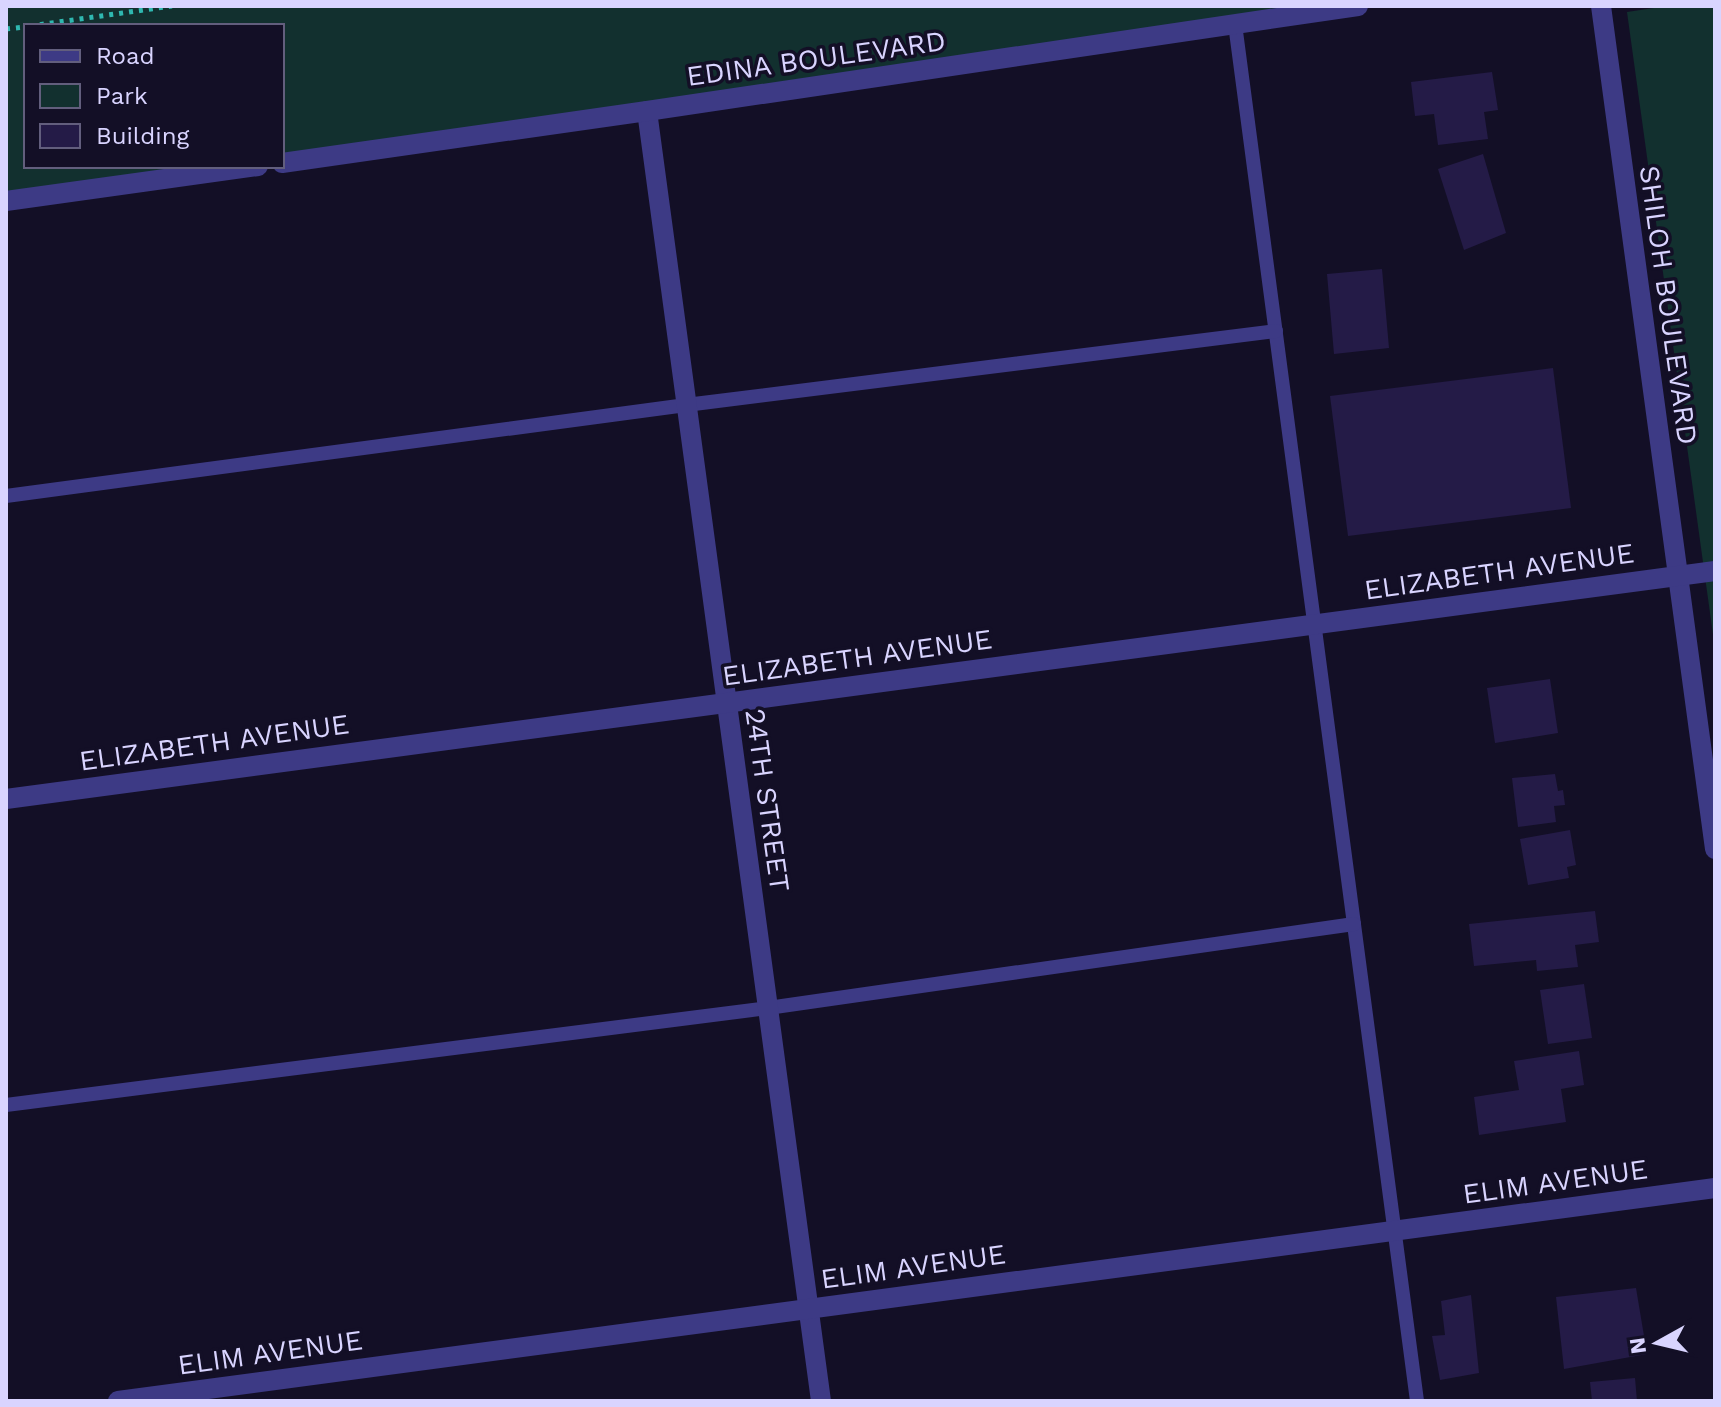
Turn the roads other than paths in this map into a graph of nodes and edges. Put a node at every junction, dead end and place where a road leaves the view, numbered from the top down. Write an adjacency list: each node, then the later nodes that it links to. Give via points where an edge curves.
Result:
1 (1358, 6): 3 (street, EDINA BOULEVARD)
2 (1601, 6): 12 (street, SHILOH BOULEVARD)
3 (1235, 24): 4 (street, EDINA BOULEVARD); 8 (lane)
4 (647, 111): 5 (street, EDINA BOULEVARD); 9 (street, 24TH STREET)
5 (284, 163)
6 (244, 168): 7 (street)
7 (6, 201)
8 (1276, 331): 9 (lane); 13 (lane)
9 (686, 405): 10 (lane); 14 (street, 24TH STREET)
10 (6, 496)
11 (1715, 571): 12 (street, ELIZABETH AVENUE)
12 (1678, 576): 13 (street, ELIZABETH AVENUE); 16 (street, SHILOH BOULEVARD)
13 (1315, 624): 14 (street, ELIZABETH AVENUE); 17 (lane)
14 (727, 702): 15 (street, ELIZABETH AVENUE); 18 (street, 24TH STREET)
15 (6, 799)
16 (1715, 849)
17 (1354, 924): 18 (lane); 21 (lane)
18 (768, 1008): 19 (lane); 22 (street, 24TH STREET)
19 (6, 1105)
20 (1715, 1188): 21 (street, ELIM AVENUE)
21 (1395, 1230): 22 (street, ELIM AVENUE); 25 (lane)
22 (808, 1309): 23 (street, ELIM AVENUE); 24 (street, 24TH STREET)
23 (118, 1401)
24 (821, 1401)
25 (1417, 1401)

